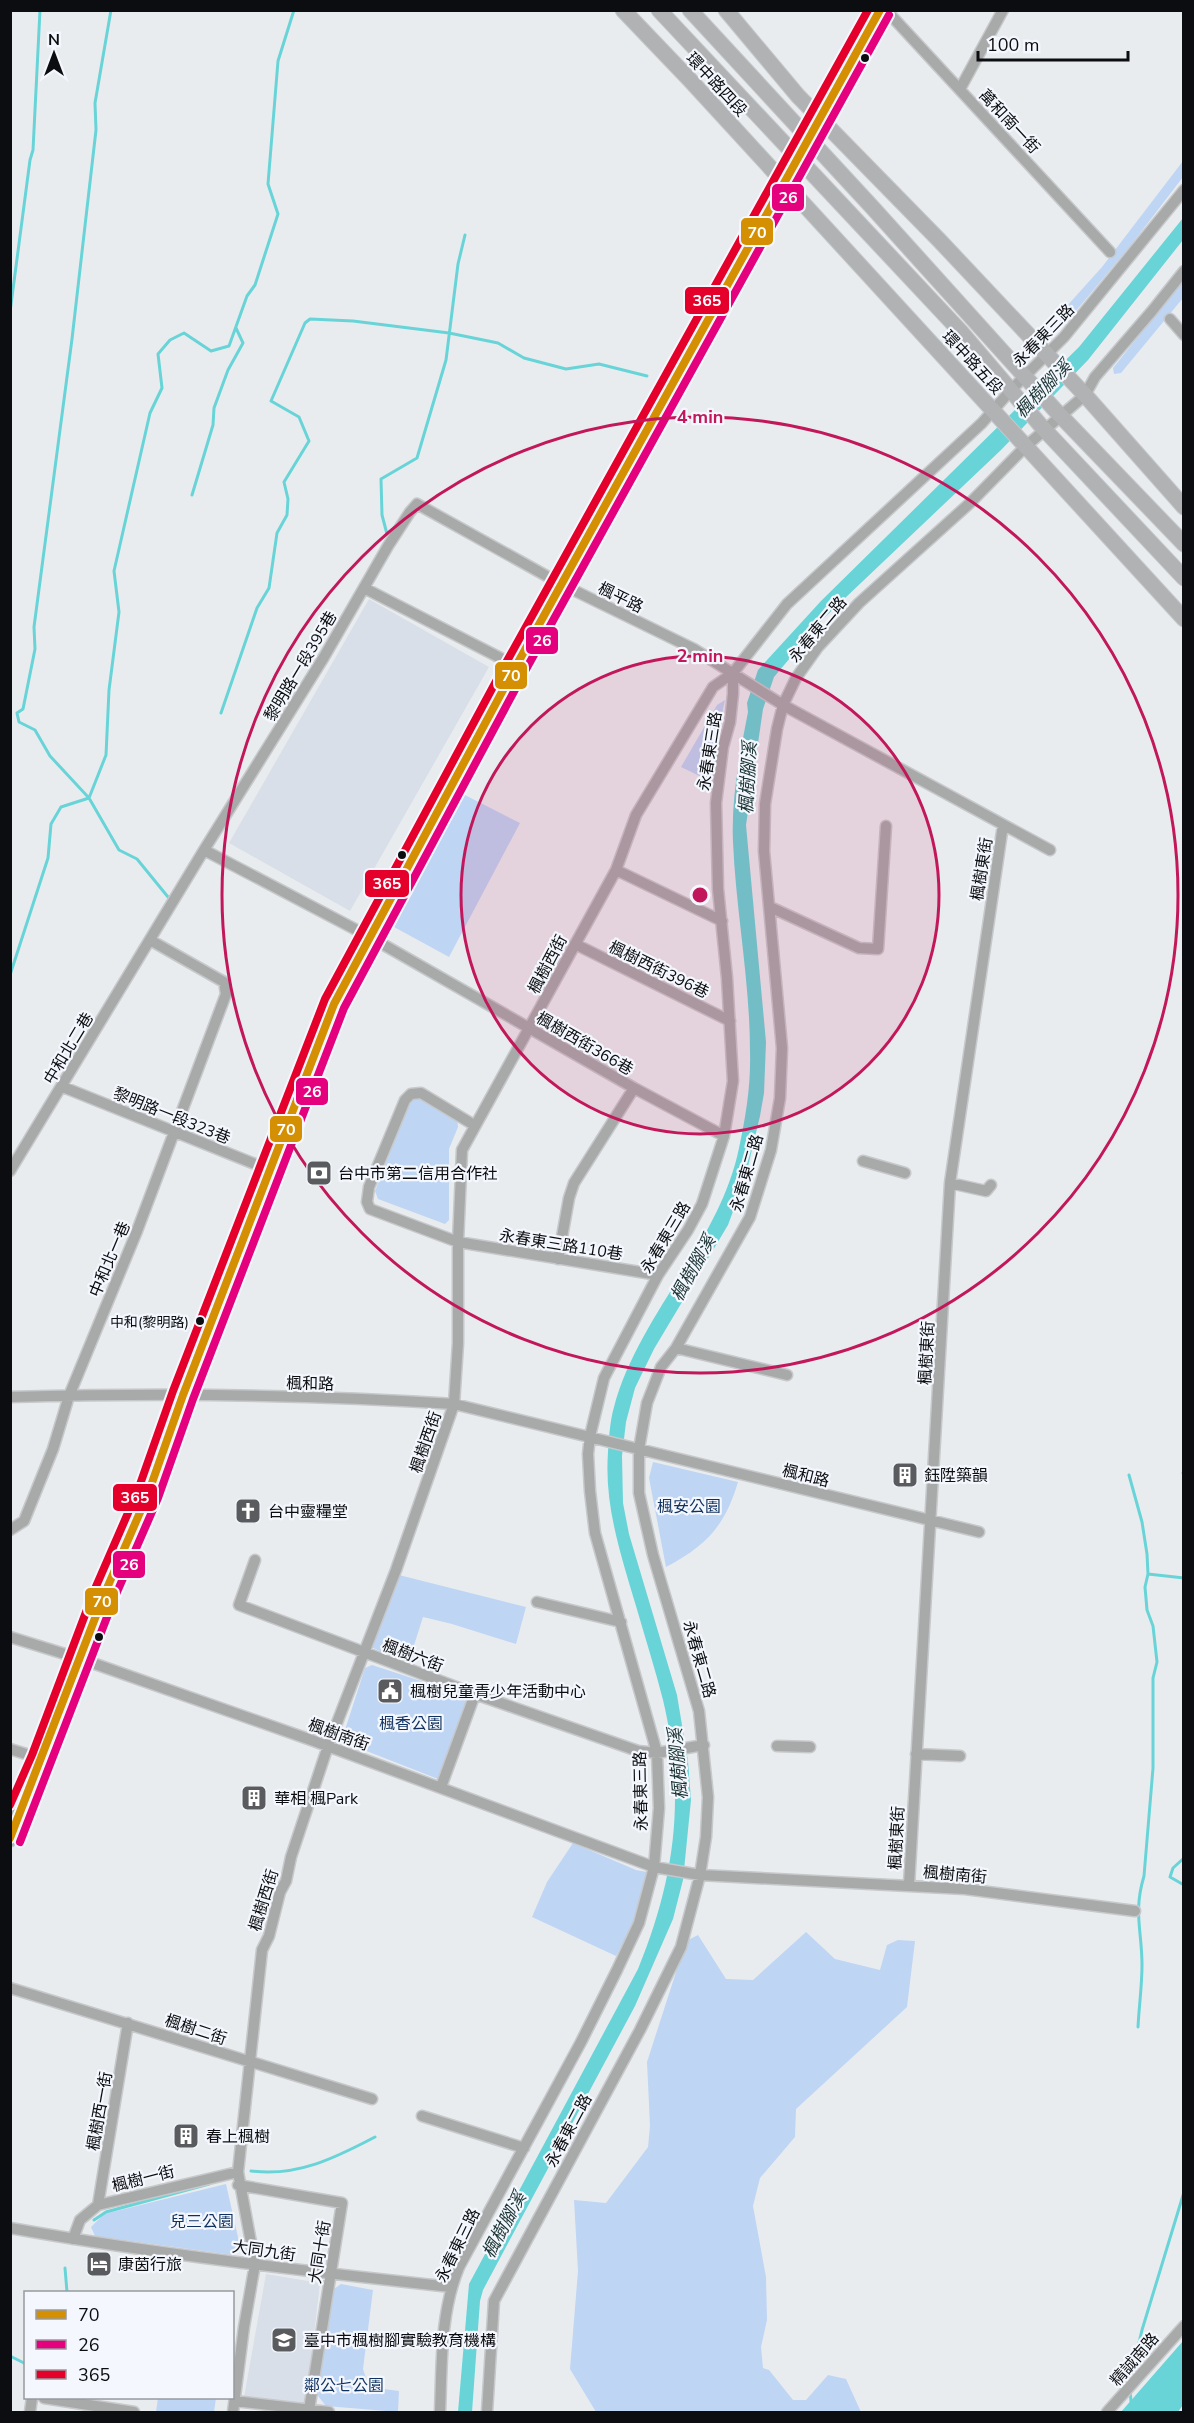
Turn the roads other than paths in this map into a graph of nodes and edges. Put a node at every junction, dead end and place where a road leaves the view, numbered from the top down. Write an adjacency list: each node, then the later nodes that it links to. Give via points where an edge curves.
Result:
1 (623, 10): 12 (street, 環中路四段)
2 (659, 10): 11 (street, 環中路四段)
3 (690, 10): 10 (street, 環中路四段)
4 (726, 10): 9 (street)
5 (880, 10): 9 (street)
6 (886, 10): 8 (street, 萬和南一街)
7 (1003, 10): 8 (street)
8 (960, 88): 14 (street, 萬和南一街)
9 (820, 118): 10 (street); 18 (street)
10 (808, 139): 11 (street); 19 (street, 環中路五段)
11 (797, 158): 12 (street); 20 (street, 環中路五段, via 962,333)
12 (784, 184): 22 (street, 環中路五段); 30 (street)
13 (1184, 190): 18 (street, 永春東三路)
14 (1110, 252)
15 (1184, 271): 21 (street, 永春東二路)
16 (1170, 319): 17 (street)
17 (1184, 335)
18 (1048, 357): 19 (street, 永春東三路); 21 (street)
19 (1027, 378): 20 (street, 永春東三路); 23 (street, 環中路五段)
20 (1012, 392): 22 (street, 永春東三路); 24 (street, 環中路五段)
21 (1083, 393): 23 (street, 永春東二路); 27 (street)
22 (993, 411): 25 (street, 環中路五段); 34 (street, 永春東三路, via 787,604)
23 (1059, 413): 24 (street, 永春東二路); 28 (street, 環中路五段)
24 (1044, 428): 25 (street, 永春東二路); 29 (street, 環中路五段)
25 (1023, 445): 32 (street, 環中路五段); 35 (street, 永春東二路, via 970,503 838,625 796,678)
26 (424, 507): 30 (street, 楓平路); 31 (street, 黎明路一段395巷, via 417,504 410,512)
27 (1184, 507)
28 (1184, 544)
29 (1184, 579)
30 (561, 584): 33 (street); 34 (street, 楓平路, via 694,649)
31 (364, 588): 33 (street); 38 (street, 黎明路一段395巷)
32 (1184, 619)
33 (516, 666): 43 (street)
34 (737, 676): 35 (street, 楓平路); 40 (street, 楓樹西街, via 713,687 636,815); 42 (street, 永春東三路, via 716,803)
35 (783, 705): 36 (street); 41 (street, 永春東二路, via 765,804 764,851)
36 (1003, 825): 39 (street); 57 (street, 楓樹東街)
37 (886, 826): 41 (street, via 878,949 859,948)
38 (204, 850): 43 (street); 44 (street, 黎明路一段395巷)
39 (1050, 850)
40 (616, 870): 42 (street); 45 (street, 楓樹西街)
41 (770, 907): 62 (street, 永春東二路, via 782,1048 780,1098 771,1150 750,1217)
42 (722, 921): 46 (street, 永春東三路)
43 (370, 937): 47 (street, 楓樹西街366巷); 54 (street, via 334,1004)
44 (150, 940): 48 (street, 中和北二巷); 51 (street, 中和北一巷, via 224,982 226,994)
45 (575, 944): 46 (street, 楓樹西街396巷); 47 (street, 楓樹西街)
46 (730, 1021): 52 (street, 永春東三路, via 732,1081)
47 (530, 1029): 49 (street, 楓樹西街366巷); 50 (street, 楓樹西街)
48 (63, 1087): 51 (street, 黎明路一段323巷); 55 (street, 中和北二巷)
49 (634, 1088): 52 (street, 楓樹西街366巷); 60 (street, via 574,1183)
50 (474, 1125): 59 (street, 楓樹西街, via 462,1150); 59 (street, 永春東三路110巷, via 422,1093 411,1094 367,1195 370,1209)
51 (173, 1132): 54 (street, 黎明路一段323巷); 65 (street, 中和北一巷)
52 (724, 1136): 61 (street, 永春東三路, via 702,1204)
53 (863, 1161): 56 (street)
54 (270, 1170): 64 (street)
55 (10, 1171)
56 (905, 1173)
57 (950, 1183): 58 (street, via 986,1191); 70 (street, 楓樹東街)
58 (991, 1185)
59 (458, 1242): 60 (street, 永春東三路110巷); 67 (street, 楓樹西街)
60 (558, 1259): 61 (street, 永春東三路110巷)
61 (658, 1275): 68 (street, 永春東三路, via 604,1378)
62 (676, 1348): 63 (street); 69 (street, 永春東二路, via 661,1367 647,1403)
63 (787, 1375)
64 (183, 1395): 65 (street, 楓和路); 67 (street, 楓和路); 78 (street)
65 (69, 1396): 66 (street, 楓和路); 71 (street, 中和北一巷, via 24,1521)
66 (10, 1397)
67 (454, 1404): 68 (street, 楓和路); 77 (street, 楓樹西街)
68 (590, 1436): 69 (street, 楓和路); 75 (street, 永春東三路, via 595,1533)
69 (639, 1449): 70 (street, 楓和路); 81 (street, 永春東二路, via 639,1493 653,1555 696,1695)
70 (931, 1521): 72 (street, 楓和路); 86 (street, 楓樹東街)
71 (10, 1530)
72 (979, 1533)
73 (255, 1560): 77 (street, 楓樹六街, via 239,1605)
74 (537, 1602): 75 (street)
75 (621, 1622): 85 (street, 永春東三路)
76 (10, 1637): 78 (street, 楓樹南街)
77 (365, 1652): 79 (street, 楓樹六街); 80 (street, 楓樹西街)
78 (81, 1659): 80 (street, 楓樹南街); 88 (street)
79 (475, 1694): 85 (street, 楓樹六街, via 638,1751); 89 (street)
80 (328, 1746): 89 (street, 楓樹南街); 97 (street, 楓樹西街, via 262,1950)
81 (704, 1746): 85 (street, 楓樹六街); 92 (street, 永春東二路, via 708,1797)
82 (777, 1746): 83 (street)
83 (810, 1747)
84 (10, 1749): 88 (street)
85 (657, 1753): 91 (street, 永春東三路, via 659,1808)
86 (916, 1754): 87 (street); 93 (street, 楓樹東街)
87 (960, 1756)
88 (42, 1759): 90 (street)
89 (441, 1786): 91 (street, 楓樹南街, via 447,1792)
90 (10, 1839)
91 (654, 1867): 92 (street, 楓樹南街); 100 (street, 永春東三路, via 639,1923)
92 (700, 1875): 93 (street, 楓樹南街); 117 (street, 永春東二路, via 676,1956 494,2301)
93 (909, 1885): 94 (street, 楓樹南街)
94 (1135, 1911)
95 (10, 1988): 96 (street, 楓樹二街)
96 (128, 2023): 97 (street, 楓樹二街); 103 (street, 楓樹西一街)
97 (250, 2063): 98 (street, 楓樹二街); 101 (street, 楓樹西街)
98 (372, 2099)
99 (422, 2116): 100 (street)
100 (524, 2148): 108 (street, 永春東三路)
101 (237, 2172): 102 (street, 楓樹西街); 103 (street, 楓樹一街)
102 (238, 2185): 106 (street, 楓樹西街); 107 (street, 大同十街, via 342,2203)
103 (98, 2205): 105 (street, 楓樹一街, via 80,2220)
104 (10, 2228): 105 (street, 大同九街)
105 (73, 2239): 106 (street, 大同九街)
106 (255, 2264): 107 (street, 大同九街); 111 (street)
107 (331, 2275): 108 (street, 大同九街); 112 (street, 大同十街)
108 (451, 2287): 116 (street, 永春東三路)
109 (1184, 2326): 118 (street, 精誠南路)
110 (56, 2399): 113 (street)
111 (235, 2401): 112 (street); 114 (street)
112 (309, 2410): 115 (street)
113 (134, 2412)
114 (233, 2412)
115 (329, 2412)
116 (440, 2412)
117 (487, 2412)
118 (1107, 2412)

